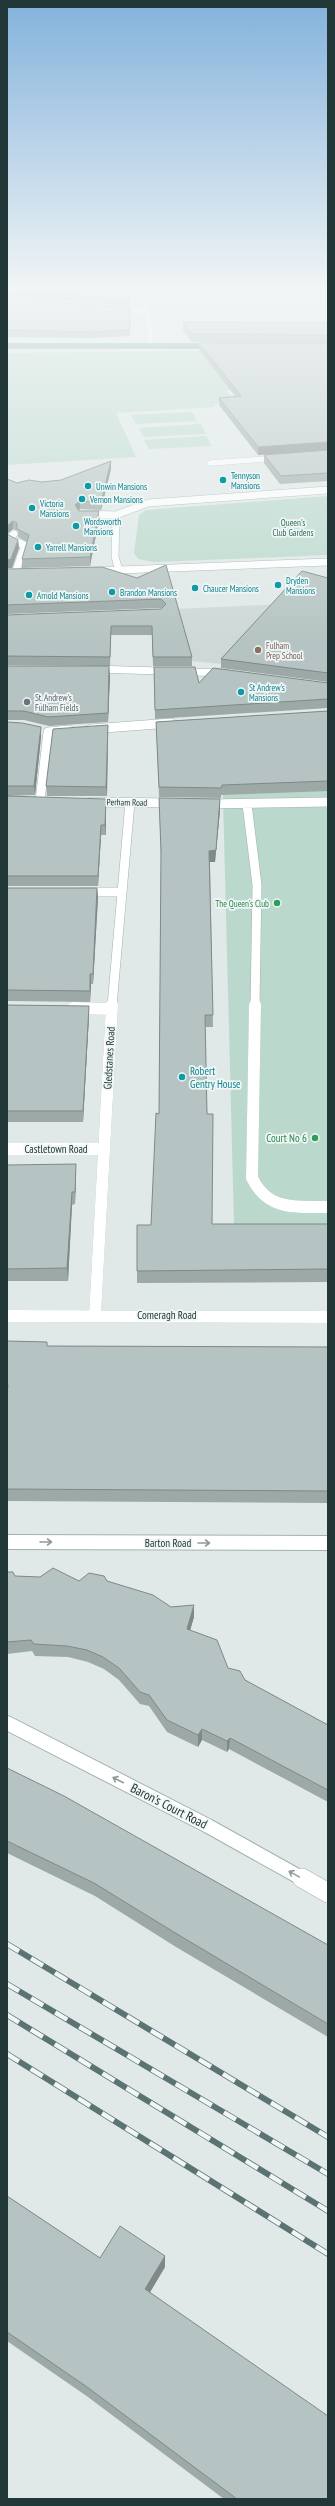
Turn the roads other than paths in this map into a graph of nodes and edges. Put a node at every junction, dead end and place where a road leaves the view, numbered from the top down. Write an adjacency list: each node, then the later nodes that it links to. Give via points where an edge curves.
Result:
1 (289, 457): 2 (street)
2 (210, 463)
3 (328, 490): 5 (street, via 148,503 130,508)
4 (80, 514): 5 (street)
5 (116, 516): 8 (street, via 119,527 114,554)
6 (14, 534): 10 (street, via 9,539 24,545 18,573)
7 (328, 562): 8 (street)
8 (119, 570): 9 (street)
9 (89, 571)
10 (7, 573)
11 (83, 669): 12 (street)
12 (238, 674)
13 (180, 723): 14 (street, via 45,731)
14 (40, 801)
15 (78, 801): 16 (street, Perham Road)
16 (130, 802): 18 (street, Perham Road); 20 (street, Gledstanes Road)
17 (328, 802): 18 (street, Perham Road)
18 (247, 804): 25 (street, via 257,885 252,1178 256,1190 269,1201)
19 (75, 892): 20 (street)
20 (121, 892): 22 (street, Gledstanes Road)
21 (60, 1008): 22 (street)
22 (112, 1009): 24 (street, Gledstanes Road)
23 (7, 1149): 24 (street, Castletown Road)
24 (104, 1149): 26 (street, Gledstanes Road)
25 (328, 1207)
26 (95, 1315): 27 (street, Comeragh Road); 28 (street, Comeragh Road)
27 (7, 1316)
28 (328, 1317)
29 (7, 1542): 30 (street, Barton Road, one-way to 30)
30 (328, 1543)
31 (7, 1723): 32 (street, Baron's Court Road, one-way to 31, via 208,1826)
32 (328, 1893)

